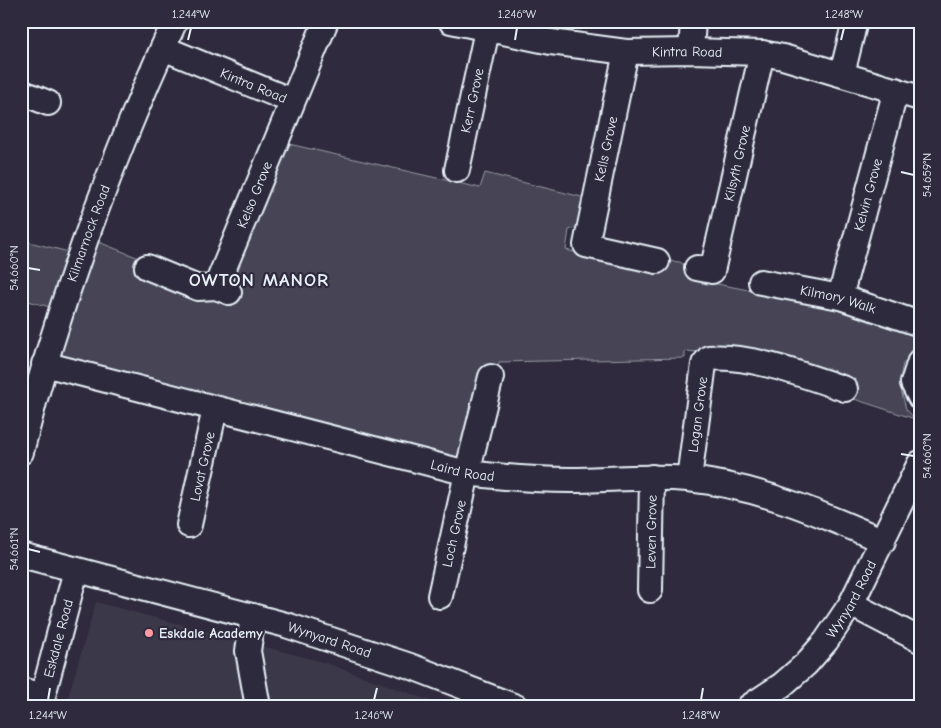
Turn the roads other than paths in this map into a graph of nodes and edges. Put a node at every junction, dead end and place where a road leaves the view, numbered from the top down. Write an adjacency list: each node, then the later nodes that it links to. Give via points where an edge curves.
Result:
1 (175, 21): 7 (street, Kilmarnock Road)
2 (326, 21): 15 (street, Kintra Road)
3 (451, 21): 6 (street, Kintra Road)
4 (693, 21): 8 (street)
5 (855, 21): 11 (street)
6 (487, 30): 9 (street, Kintra Road); 17 (street, Kerr Grove)
7 (162, 48): 15 (street, Kintra Road); 25 (street, Kilmarnock Road, via 95,210)
8 (691, 51): 9 (street, Kintra Road); 10 (street, Kintra Road)
9 (626, 52): 18 (street, Kells Grove, via 582,244)
10 (762, 53): 11 (street, Kintra Road); 20 (street, Kilsyth Grove)
11 (842, 74): 12 (street, Kintra Road)
12 (896, 90): 14 (street, Kintra Road); 22 (street, Kelvin Grove)
13 (21, 92): 16 (street)
14 (920, 98)
15 (292, 101): 19 (street, Kelso Grove, via 223,290 198,288)
16 (48, 103)
17 (457, 170)
18 (657, 261)
19 (147, 267)
20 (711, 271)
21 (761, 282): 22 (street, Kilmory Walk)
22 (840, 297): 23 (street, Kilmory Walk)
23 (914, 322)
24 (920, 361): 28 (street, via 913,383)
25 (44, 364): 29 (street, Laird Road); 30 (street, Kilmarnock Road)
26 (491, 377): 32 (street, Loch Grove, via 474,412)
27 (844, 388): 34 (street, Logan Grove, via 807,370 748,360 709,358 704,364)
28 (920, 397)
29 (214, 409): 32 (street, Laird Road); 35 (street, Lovat Grove)
30 (21, 452)
31 (920, 463): 36 (street, Wynyard Road)
32 (467, 473): 33 (street, Laird Road, via 570,480); 40 (street, Loch Grove)
33 (652, 476): 34 (street, Laird Road); 39 (street, Leven Grove)
34 (689, 480): 36 (street, Laird Road, via 770,496)
35 (188, 525)
36 (883, 541): 41 (street, Wynyard Road)
37 (21, 555): 38 (street, Wynyard Road)
38 (76, 570): 42 (street, Wynyard Road); 44 (street, Eskdale Road)
39 (650, 589)
40 (439, 596)
41 (851, 604): 43 (street); 47 (street, Wynyard Road, via 826,642 806,664)
42 (253, 616): 45 (street, via 248,651); 46 (street, Wynyard Road, via 410,666)
43 (920, 640)
44 (35, 697)
45 (258, 707)
46 (516, 707)
47 (749, 707)

